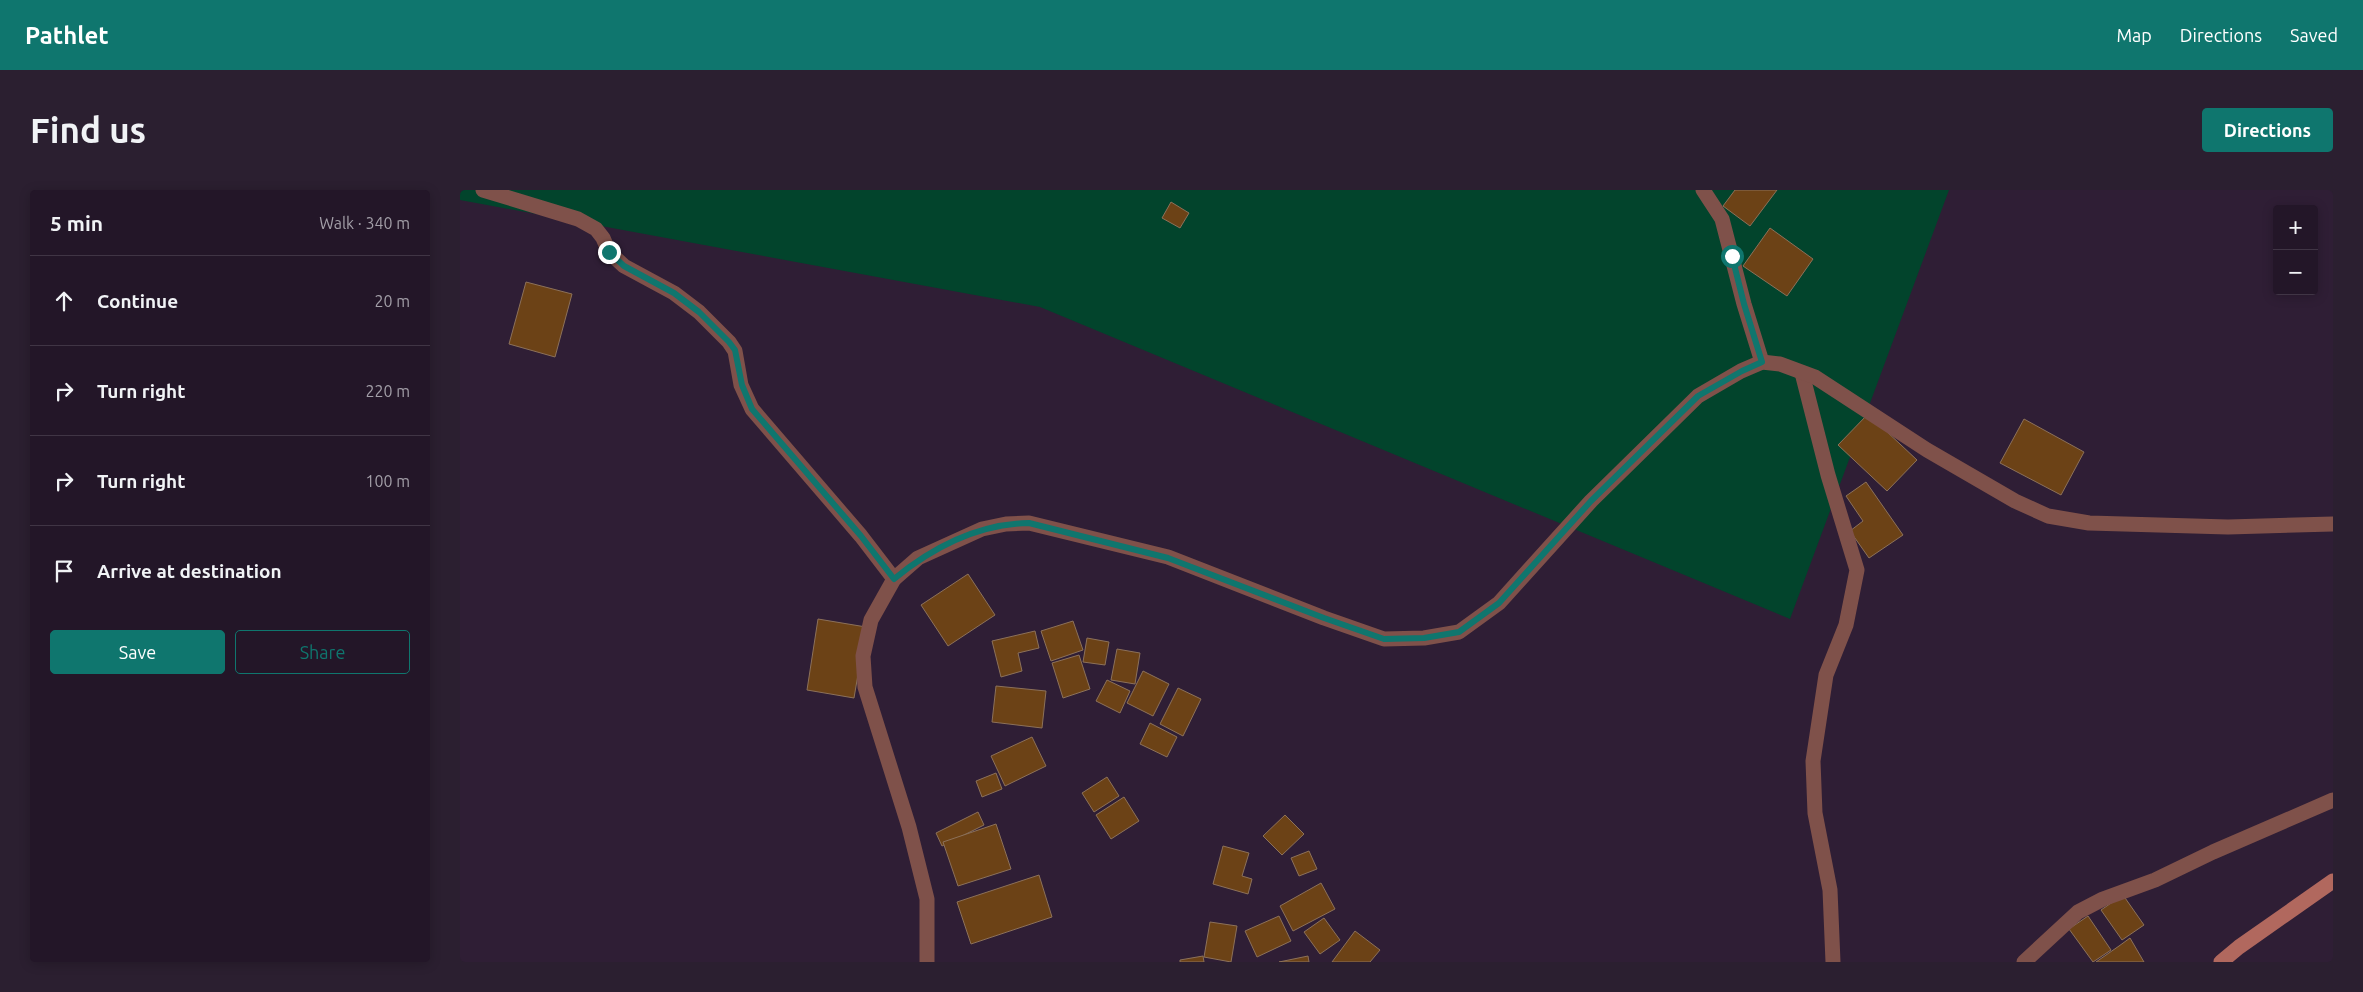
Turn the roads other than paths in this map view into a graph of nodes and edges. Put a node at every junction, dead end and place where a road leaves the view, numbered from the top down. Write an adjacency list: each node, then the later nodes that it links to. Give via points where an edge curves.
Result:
1 (483, 190): 6 (street, via 590,225 603,238 609,252 624,266 674,293 699,312 735,350 742,385 752,409)
2 (1703, 190): 3 (street, via 1722,219)
3 (1762, 362): 4 (street, via 1780,364); 6 (street, via 1698,396 1591,501 1499,603 1459,632 1424,638 1384,639 1168,558 1029,523 982,529 918,558)
4 (1802, 373): 5 (street, via 1815,377 1950,464 2048,516 2089,523 2218,527); 10 (street, via 1857,570 1846,625 1826,675 1813,761 1815,813 1830,890)
5 (2333, 524)
6 (894, 579): 9 (street, via 871,620 863,656 865,687 909,827 927,899)
7 (2333, 800): 11 (street, via 2078,912)
8 (2333, 881): 12 (street)
9 (927, 962)
10 (1833, 962)
11 (2024, 962)
12 (2221, 962)

